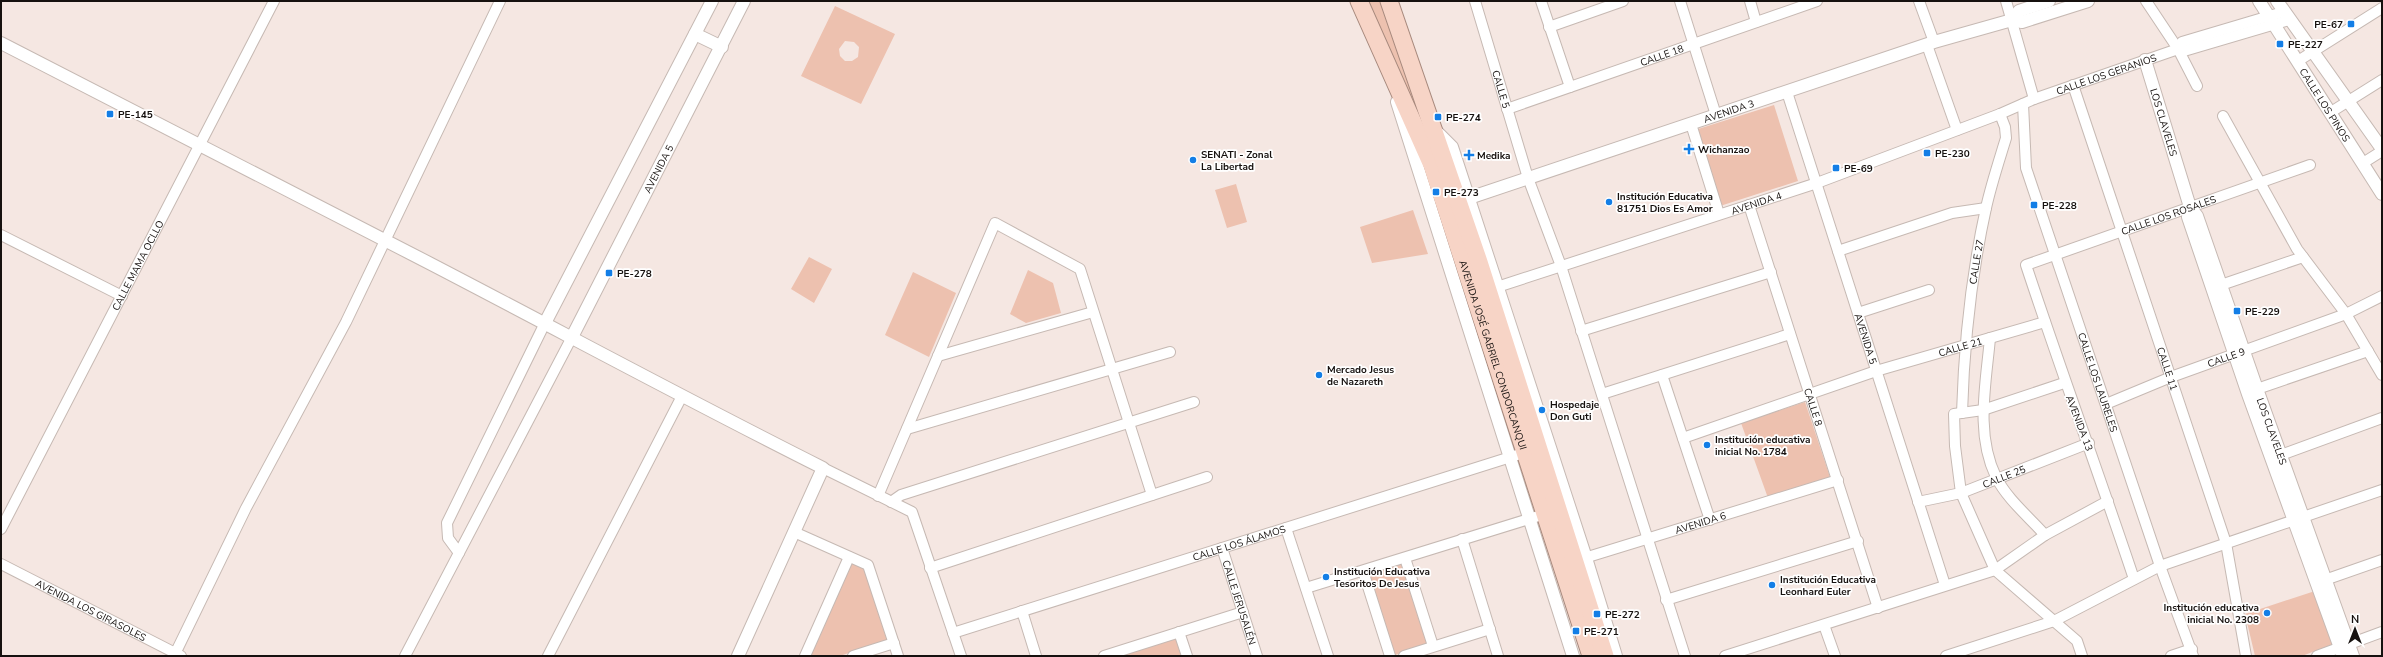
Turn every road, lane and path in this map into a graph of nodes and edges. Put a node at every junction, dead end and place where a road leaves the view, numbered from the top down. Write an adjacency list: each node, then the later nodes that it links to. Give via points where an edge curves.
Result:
1 (274, 1): 51 (street, CALLE MAMA OCLLO)
2 (500, 1): 66 (street)
3 (712, 1): 26 (street)
4 (744, 1): 30 (street, AVENIDA 5)
5 (1358, 1): 33 (highway, AVENIDA JOSÉ GABRIEL CONDORCANQUI)
6 (1388, 1): 59 (highway, AVENIDA JOSÉ GABRIEL CONDORCANQUI)
7 (1474, 1): 44 (street, CALLE 5)
8 (1541, 1): 25 (street)
9 (1623, 1): 25 (street)
10 (1680, 1): 28 (street)
11 (1750, 1): 24 (street)
12 (1818, 1): 24 (street, CALLE 18)
13 (1919, 1): 29 (street)
14 (2006, 1): 22 (street)
15 (2049, 1): 22 (street, AVENIDA 3, via 2019,11)
16 (2088, 1): 22 (street, AVENIDA 3, via 2022,22)
17 (2146, 1): 31 (street)
18 (2259, 1): 23 (street, CALLE LOS PINOS)
19 (2277, 1): 21 (street, CALLE LOS PINOS)
20 (2382, 8): 32 (street)
21 (2286, 16): 23 (street, CALLE LOS GERANIOS); 32 (street, CALLE LOS PINOS)
22 (2012, 20): 29 (street, AVENIDA 3); 41 (street)
23 (2271, 21): 31 (street, CALLE LOS GERANIOS, via 2182,42); 35 (street, CALLE LOS PINOS)
24 (1756, 22): 28 (street, CALLE 18)
25 (1550, 27): 39 (street)
26 (695, 34): 30 (street); 82 (street)
27 (1, 43): 51 (street)
28 (1693, 44): 39 (street, CALLE 18); 47 (street)
29 (1930, 44): 40 (street, AVENIDA 3); 50 (street)
30 (722, 47): 85 (street, AVENIDA 5)
31 (2178, 49): 34 (street, CALLE LOS GERANIOS); 38 (street)
32 (2312, 52): 35 (street); 42 (street, CALLE LOS PINOS)
33 (1385, 58): 59 (highway, AVENIDA JOSÉ GABRIEL CONDORCANQUI, via 1432,165); 111 (street, AVENIDA JOSÉ GABRIEL CONDORCANQUI, via 1414,158)
34 (2145, 60): 37 (street, CALLE LOS GERANIOS); 62 (street, LOS CLAVELES)
35 (2298, 61): 45 (street, CALLE LOS PINOS)
36 (2382, 80): 42 (street)
37 (2073, 85): 41 (street, CALLE LOS GERANIOS); 64 (street, CALLE 11)
38 (2197, 86)
39 (1570, 87): 44 (street, CALLE 18)
40 (1787, 92): 47 (street, AVENIDA 3); 56 (street, AVENIDA 5)
41 (2034, 99): 43 (street, AVENIDA 4)
42 (2348, 102): 45 (street); 52 (street, CALLE LOS PINOS)
43 (2023, 104): 46 (street, AVENIDA 4); 68 (street, CALLE LOS LAURELES, via 2026,168)
44 (1507, 109): 55 (street, CALLE 5)
45 (2330, 112): 53 (street, CALLE LOS PINOS)
46 (2000, 114): 50 (street, AVENIDA 4); 61 (street, CALLE 27, via 2006,138)
47 (1716, 115): 49 (street, AVENIDA 3)
48 (2223, 116): 57 (street)
49 (1690, 124): 55 (street, AVENIDA 3); 63 (street)
50 (1957, 130): 56 (street, AVENIDA 4)
51 (199, 147): 66 (street); 76 (street, CALLE MAMA OCLLO)
52 (2382, 150): 53 (street)
53 (2363, 163): 58 (street, CALLE LOS PINOS)
54 (2310, 165): 57 (street, CALLE LOS ROSALES)
55 (1528, 178): 59 (street, AVENIDA 3); 71 (street, CALLE 5)
56 (1817, 183): 60 (street, AVENIDA 4); 67 (street, AVENIDA 5)
57 (2259, 183): 62 (street, CALLE LOS ROSALES); 69 (street)
58 (2382, 194)
59 (1458, 202): 74 (highway, AVENIDA JOSÉ GABRIEL CONDORCANQUI); 74 (street, AVENIDA JOSÉ GABRIEL CONDORCANQUI)
60 (1749, 205): 63 (street, AVENIDA 4); 72 (street, CALLE 8)
61 (1986, 208): 67 (street, via 1952,213); 87 (street, CALLE 27)
62 (2190, 208): 64 (street, CALLE LOS ROSALES); 73 (street, LOS CLAVELES, via 2198,216); 89 (street, LOS CLAVELES, via 2188,217)
63 (1719, 214): 71 (street, AVENIDA 4)
64 (2121, 232): 68 (street, CALLE LOS ROSALES); 96 (street, CALLE 11)
65 (1, 235): 76 (street)
66 (384, 240): 82 (street); 165 (street, via 346,322 246,508)
67 (1838, 251): 79 (street, AVENIDA 5)
68 (2056, 255): 70 (street, CALLE LOS ROSALES); 103 (street, CALLE LOS LAURELES)
69 (2303, 257): 73 (street); 80 (street)
70 (2026, 265): 81 (street, AVENIDA 13)
71 (1561, 266): 74 (street, AVENIDA 4); 83 (street, CALLE 5)
72 (1771, 272): 83 (street); 84 (street, CALLE 8)
73 (2221, 285): 89 (street, LOS CLAVELES)
74 (1487, 290): 111 (highway, AVENIDA JOSÉ GABRIEL CONDORCANQUI); 141 (highway, AVENIDA JOSÉ GABRIEL CONDORCANQUI)
75 (1929, 290): 79 (street)
76 (122, 296): 129 (street, CALLE MAMA OCLLO)
77 (2382, 296): 80 (street)
78 (1093, 312): 91 (street); 91 (street, via 1080,269 995,223); 92 (street)
79 (1858, 312): 93 (street, AVENIDA 5)
80 (2346, 314): 89 (street, CALLE 9); 90 (street)
81 (2045, 322): 86 (street, CALLE 21); 97 (street, AVENIDA 13)
82 (545, 323): 85 (street); 137 (street, via 447,523 448,538)
83 (1581, 331): 99 (street, CALLE 5)
84 (1790, 334): 95 (street); 100 (street, CALLE 8)
85 (572, 337): 101 (street); 137 (street)
86 (1990, 338): 87 (street, CALLE 21); 104 (street)
87 (1964, 346): 93 (street, CALLE 21); 105 (street, CALLE 27)
88 (1170, 352): 92 (street)
89 (2239, 352): 96 (street, CALLE 9); 98 (street, LOS CLAVELES); 125 (street, LOS CLAVELES)
90 (2368, 352): 94 (street); 98 (street)
91 (938, 356): 108 (street)
92 (1111, 368): 107 (street); 108 (street)
93 (1876, 372): 100 (street, CALLE 21); 123 (street, AVENIDA 5)
94 (2382, 374)
95 (1662, 375): 99 (street); 109 (street)
96 (2171, 376): 103 (street, CALLE 9); 135 (street, CALLE 11)
97 (2064, 383): 104 (street); 110 (street, AVENIDA 13)
98 (2257, 389): 112 (street, LOS CLAVELES)
99 (1602, 394): 132 (street, CALLE 5)
100 (1810, 394): 109 (street, CALLE 21); 116 (street, CALLE 8)
101 (682, 398): 113 (street); 167 (street)
102 (1194, 402): 107 (street)
103 (2106, 404): 143 (street, CALLE LOS LAURELES)
104 (1983, 410): 105 (street); 115 (street, via 1985,449)
105 (1962, 413): 118 (street, via 1954,414)
106 (2382, 418): 112 (street)
107 (1127, 423): 120 (street); 122 (street, via 901,495)
108 (906, 429): 119 (street)
109 (1683, 438): 127 (street)
110 (2088, 443): 115 (street, CALLE 25); 121 (street, AVENIDA 13)
111 (1517, 455): 124 (highway, AVENIDA JOSÉ GABRIEL CONDORCANQUI); 126 (street, AVENIDA JOSÉ GABRIEL CONDORCANQUI); 128 (street, CALLE LOS ÁLAMOS)
112 (2281, 455): 125 (street, LOS CLAVELES)
113 (823, 468): 119 (street); 130 (street)
114 (1207, 477): 120 (street)
115 (1997, 478): 118 (street, CALLE 25); 131 (street)
116 (1838, 480): 127 (street, AVENIDA 6); 134 (street, CALLE 8)
117 (2382, 490): 125 (street)
118 (1961, 492): 123 (street, CALLE 25); 145 (street)
119 (878, 496): 122 (street)
120 (1152, 496): 144 (street)
121 (2108, 501): 131 (street); 147 (street, AVENIDA 13)
122 (891, 502): 144 (street, via 912,512)
123 (1918, 502): 149 (street, AVENIDA 5)
124 (1545, 514): 126 (street); 141 (highway, AVENIDA JOSÉ GABRIEL CONDORCANQUI)
125 (2299, 518): 135 (street); 148 (street, LOS CLAVELES)
126 (1528, 519): 133 (street); 181 (street, AVENIDA JOSÉ GABRIEL CONDORCANQUI)
127 (1710, 520): 132 (street, AVENIDA 6)
128 (1286, 528): 136 (street, CALLE LOS ÁLAMOS); 150 (street)
129 (1, 529)
130 (794, 532): 138 (street); 168 (street)
131 (2045, 535): 145 (street)
132 (1648, 539): 141 (street, AVENIDA 6); 151 (street, CALLE 5)
133 (1462, 540): 139 (street); 157 (street)
134 (1858, 541): 151 (street); 152 (street, CALLE 8)
135 (2226, 543): 143 (street); 191 (street, CALLE 11)
136 (1222, 548): 153 (street, CALLE LOS ÁLAMOS); 154 (street, CALLE JERUSALÉN)
137 (459, 553): 166 (street)
138 (849, 556): 161 (street, via 868,565); 169 (street)
139 (1405, 558): 146 (street); 162 (street)
140 (2382, 560): 148 (street)
141 (1574, 562): 182 (highway, AVENIDA JOSÉ GABRIEL CONDORCANQUI); 183 (highway, AVENIDA JOSÉ GABRIEL CONDORCANQUI); 184 (street, AVENIDA JOSÉ GABRIEL CONDORCANQUI)
142 (1, 564): 165 (street, AVENIDA LOS GIRASOLES)
143 (2160, 566): 147 (street); 164 (street, CALLE LOS LAURELES)
144 (930, 568): 160 (street)
145 (1995, 570): 149 (street); 155 (street)
146 (1363, 571): 150 (street); 178 (street)
147 (2134, 579): 155 (street)
148 (2321, 581): 163 (street, LOS CLAVELES)
149 (1945, 585): 152 (street)
150 (1306, 588): 177 (street)
151 (1666, 600): 185 (street, CALLE 5)
152 (1878, 608): 156 (street)
153 (1022, 611): 160 (street, CALLE LOS ÁLAMOS); 173 (street)
154 (1243, 612): 158 (street); 176 (street, CALLE JERUSALÉN)
155 (2054, 621): 188 (street); 189 (street, via 2077,641)
156 (1824, 624): 186 (street); 187 (street)
157 (1490, 628): 162 (street); 180 (street)
158 (1179, 632): 174 (street); 175 (street)
159 (2382, 632): 163 (street)
160 (953, 633): 172 (street)
161 (894, 643): 170 (street); 171 (street)
162 (1433, 646): 179 (street)
163 (2346, 651): 192 (street)
164 (2193, 652): 190 (street)
165 (177, 655)
166 (405, 656)
167 (548, 656)
168 (738, 656)
169 (805, 656)
170 (853, 656)
171 (898, 656)
172 (960, 656)
173 (1036, 656)
174 (1104, 656)
175 (1187, 656)
176 (1257, 656)
177 (1328, 656)
178 (1390, 656)
179 (1404, 656)
180 (1498, 656)
181 (1573, 656)
182 (1591, 656)
183 (1605, 656)
184 (1616, 656)
185 (1685, 656)
186 (1725, 656)
187 (1835, 656)
188 (1946, 656)
189 (2082, 656)
190 (2171, 656)
191 (2246, 656)
192 (2317, 656)

